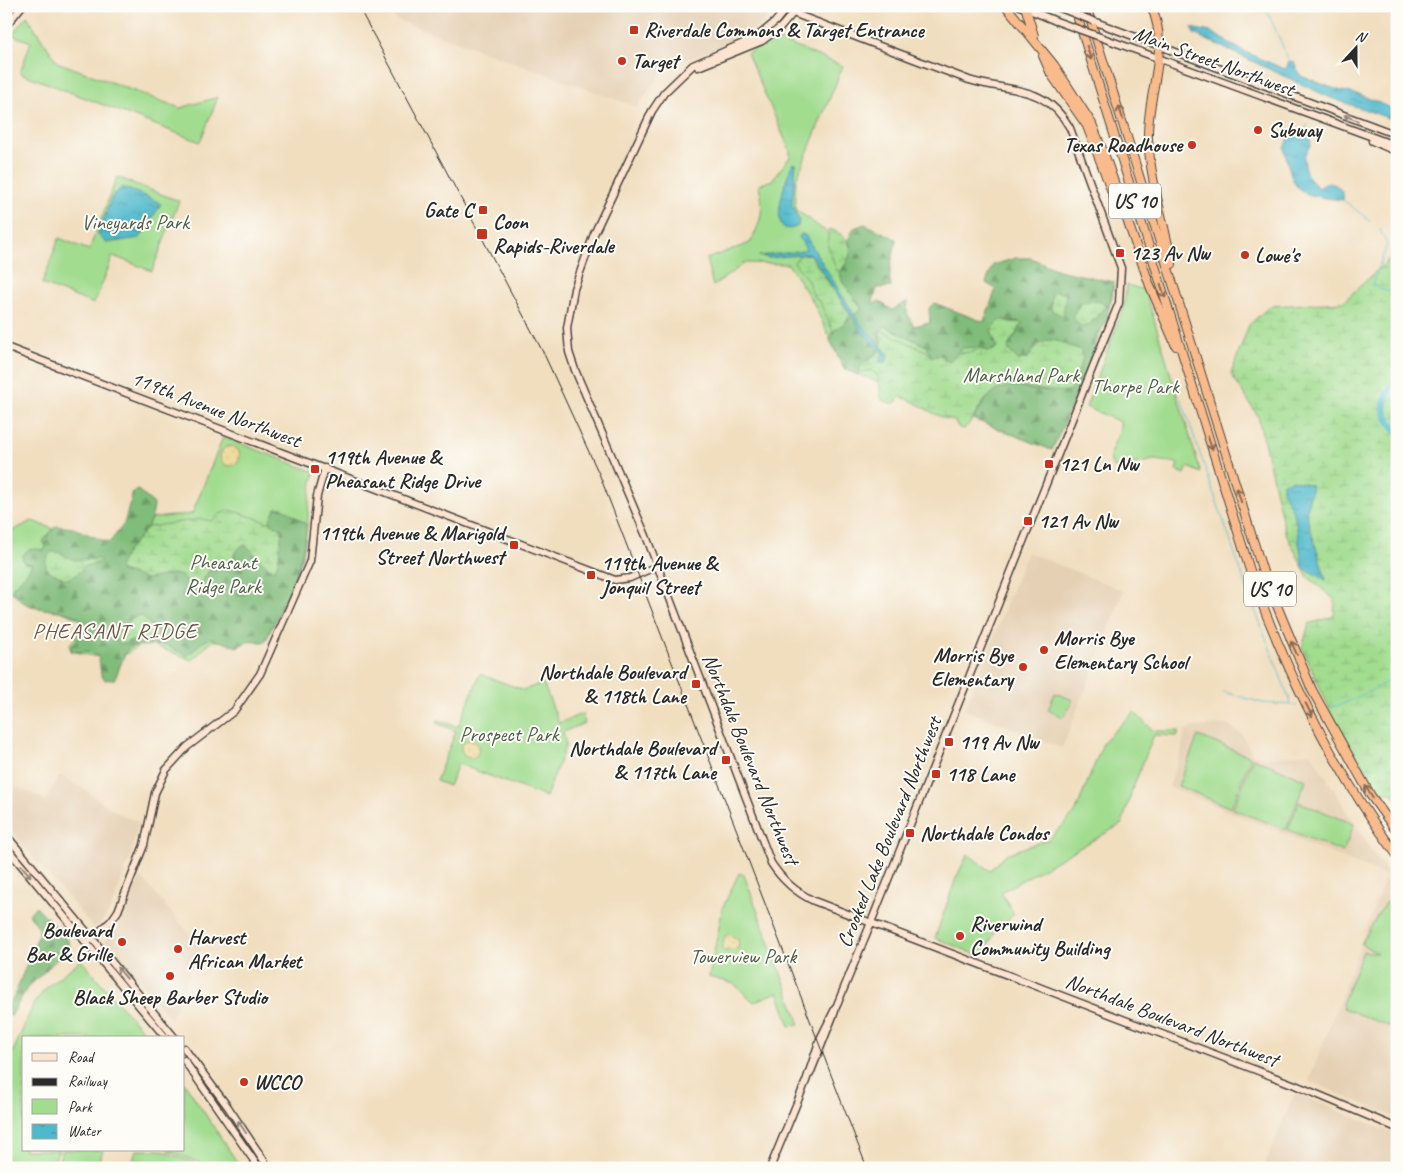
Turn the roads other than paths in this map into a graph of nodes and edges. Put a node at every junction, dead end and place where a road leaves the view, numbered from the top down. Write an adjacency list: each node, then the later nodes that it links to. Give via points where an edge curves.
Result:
1 (22, 6): 11 (street)
2 (799, 6): 10 (street)
3 (1006, 6): 13 (highway)
4 (1055, 6): 12 (street, Main Street Northwest, bridge)
5 (1074, 6): 22 (highway, US 10, one-way to 22)
6 (1086, 6): 20 (highway, US 10, one-way to 6)
7 (1151, 6): 12 (highway, via 1158,25)
8 (1023, 7): 13 (highway); 14 (street, Main Street Northwest, bridge)
9 (787, 8): 10 (street); 15 (street, via 758,37 699,62)
10 (794, 13): 15 (street, via 762,41); 29 (street, Crooked Lake Boulevard Northwest, via 969,80 1027,91 1041,97 1057,110 1070,128 1120,268 1119,303)
11 (6, 26)
12 (1160, 46): 14 (highway); 17 (street, Main Street Northwest, one-way to 12)
13 (1042, 52): 22 (highway, via 1068,85 1092,124 1150,286)
14 (1158, 58): 16 (street, Main Street Northwest); 20 (highway, via 1149,114 1149,145)
15 (688, 70): 24 (street, Northdale Boulevard Northwest, via 664,93 646,122 594,234 574,289 568,319 569,352 575,370)
16 (1363, 134): 18 (street, Main Street Northwest); 19 (street)
17 (1397, 134)
18 (1397, 146)
19 (1397, 152)
20 (1188, 327): 25 (highway, US 10, one-way to 20, via 1371,796 1337,737 1280,617 1263,572)
21 (6, 347): 23 (street, 119th Avenue Northwest)
22 (1196, 396): 28 (highway, US 10, one-way to 28, via 1253,580 1282,653 1326,743 1378,830)
23 (325, 468): 24 (street, 119th Avenue Northwest, via 609,577 627,576); 30 (street, via 317,496 310,561 260,674 234,711 172,762 154,793 144,845 118,910)
24 (657, 566): 29 (street, Northdale Boulevard Northwest, via 771,863 794,890)
25 (1397, 832)
26 (6, 835): 30 (street)
27 (6, 847): 31 (street, one-way to 31)
28 (1397, 855)
29 (871, 922): 36 (street, Northdale Boulevard Northwest); 39 (street, Crooked Lake Boulevard Northwest, via 833,1022)
30 (93, 938): 31 (street); 33 (street, one-way to 30)
31 (87, 943): 32 (street)
32 (164, 1036)
33 (174, 1036)
34 (185, 1049): 38 (street, one-way to 34)
35 (185, 1061): 37 (street)
36 (1397, 1128)
37 (259, 1168)
38 (268, 1168)
39 (770, 1168)

